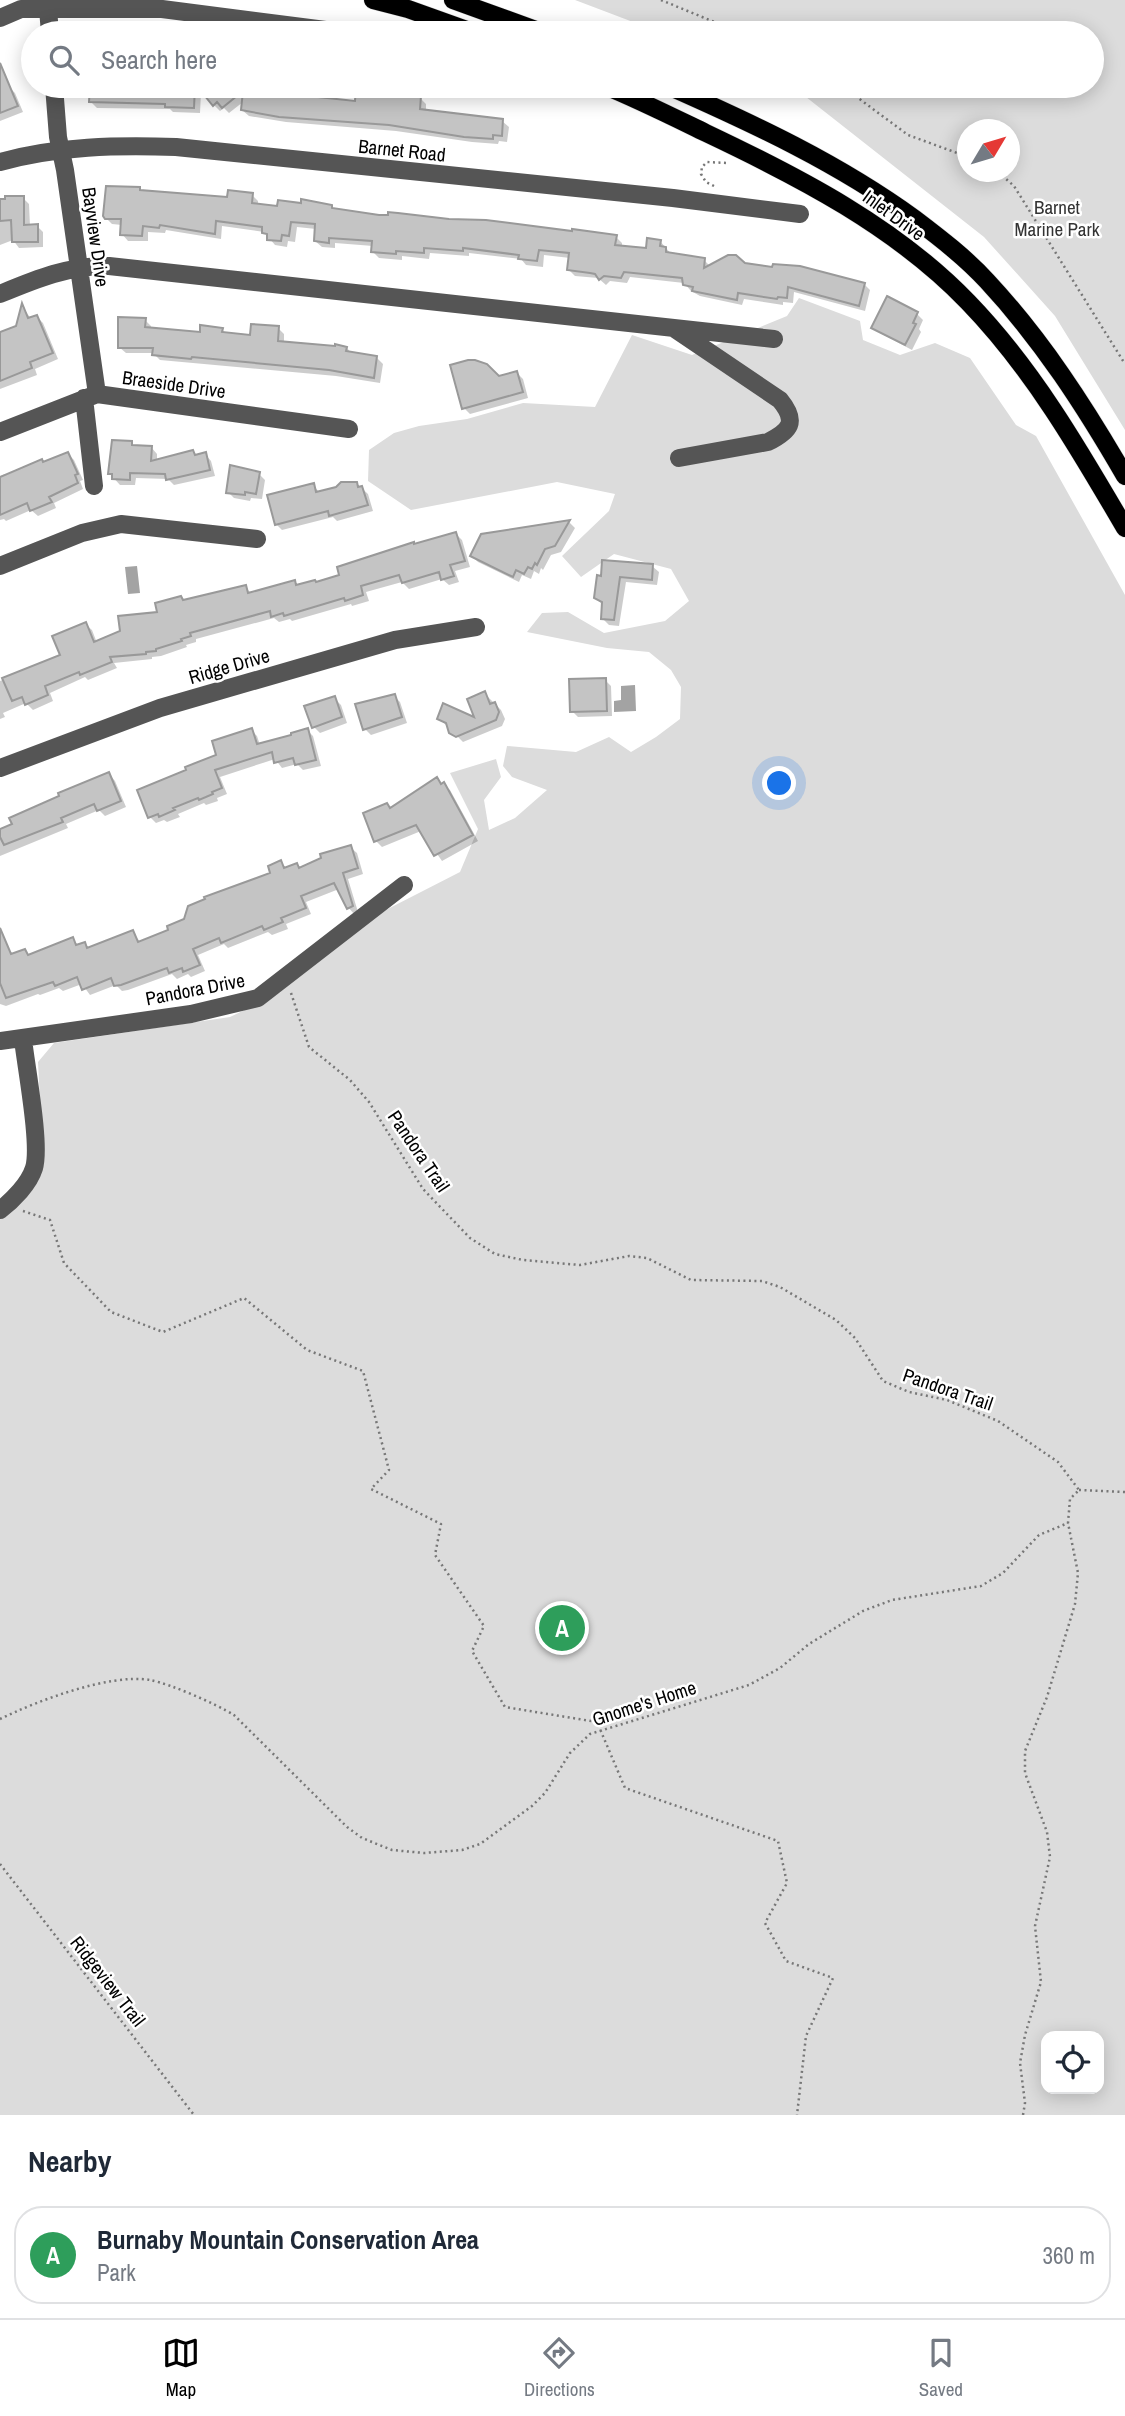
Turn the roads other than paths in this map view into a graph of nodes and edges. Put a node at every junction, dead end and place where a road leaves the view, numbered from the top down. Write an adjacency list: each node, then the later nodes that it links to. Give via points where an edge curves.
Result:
1 (373, 0): 7 (main road)
2 (453, 0): 8 (main road)
3 (48, 9): 4 (street, via 22,9); 5 (street); 6 (street, via 162,9)
4 (0, 18)
5 (49, 21)
6 (256, 21)
7 (442, 21)
8 (511, 21)
9 (55, 98): 12 (street, Bayview Drive)
10 (630, 98): 25 (main road, Inlet Drive, via 747,153 859,214 923,262 967,301 1035,383)
11 (695, 98): 23 (main road, Inlet Drive, via 825,161 875,190 943,240 986,279 1025,324)
12 (61, 149): 13 (street, Barnet Road); 14 (street, Barnet Road, via 176,147); 15 (street, Bayview Drive)
13 (0, 162)
14 (800, 214)
15 (79, 267): 16 (street); 17 (street, via 109,266); 19 (street, Bayview Drive)
16 (0, 293)
17 (675, 329): 18 (street); 22 (street, via 780,400 790,418 789,429 768,442)
18 (774, 339)
19 (90, 396): 20 (street, Braeside Drive); 21 (street, Braeside Drive); 24 (street, Bayview Drive)
20 (349, 429)
21 (0, 432)
22 (679, 458)
23 (1125, 476)
24 (94, 486)
25 (1125, 528)
26 (257, 539): 27 (street, via 121,524 82,533)
27 (0, 566)
28 (476, 627): 29 (street, Ridge Drive, via 395,640 160,708)
29 (0, 768)
30 (404, 886): 31 (street, Pandora Drive, via 258,998 191,1014)
31 (23, 1039): 32 (street, Pandora Drive); 33 (street, via 34,1167 23,1187)
32 (0, 1041)
33 (3, 1207)

